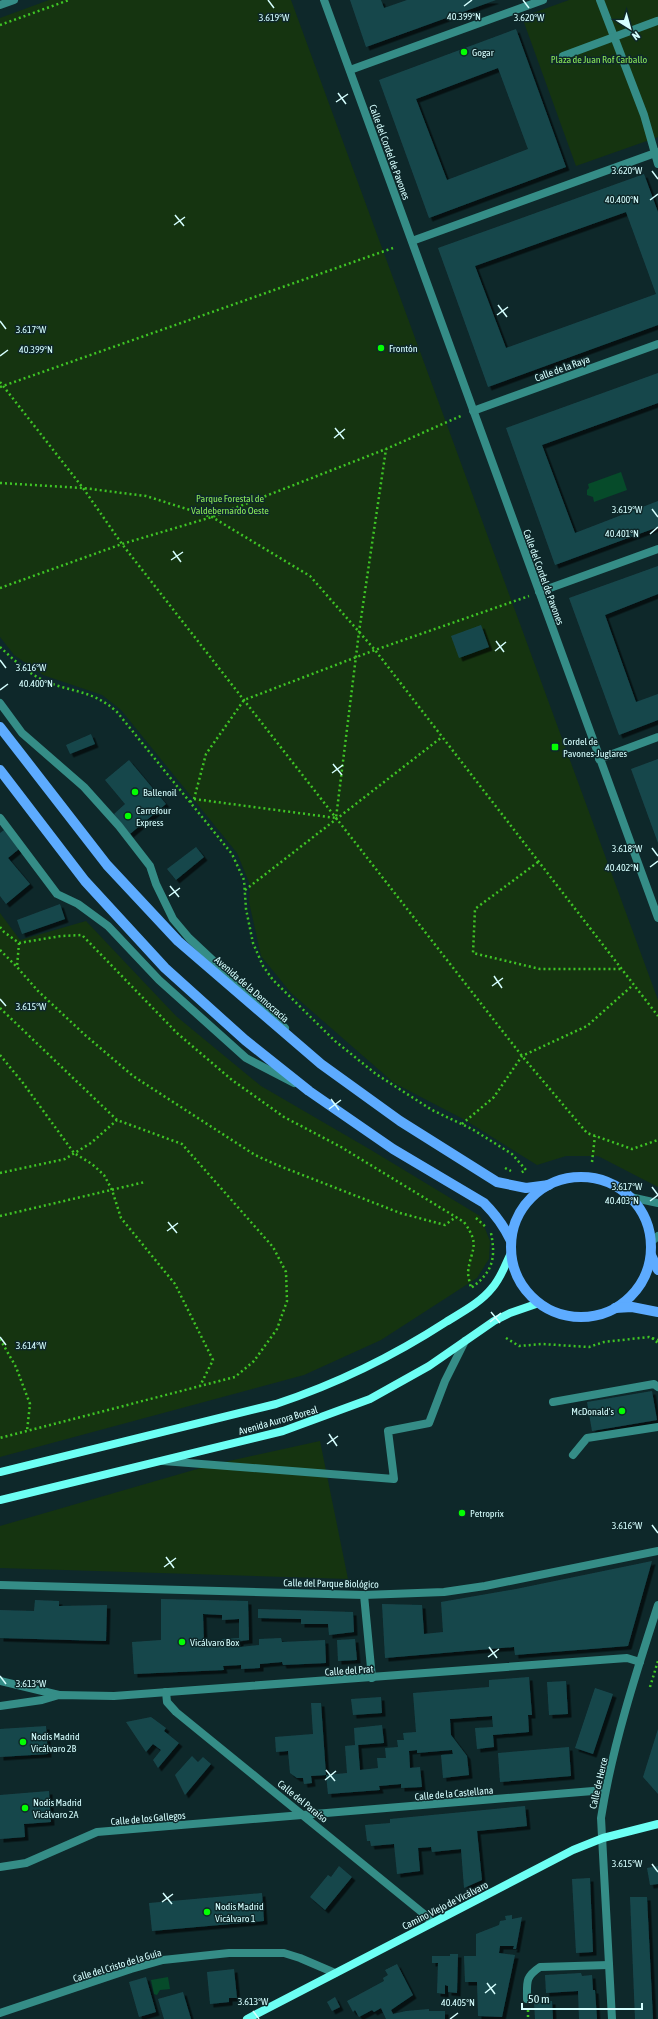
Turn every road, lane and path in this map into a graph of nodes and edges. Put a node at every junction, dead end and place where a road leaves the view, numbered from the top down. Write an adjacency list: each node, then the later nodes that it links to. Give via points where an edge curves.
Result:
1 (14, 0): 6 (street)
2 (69, 0): 8 (path)
3 (324, 0): 11 (street, Calle del Cordel de Pavones)
4 (543, 0): 11 (street)
5 (600, 0): 9 (street)
6 (0, 5)
7 (657, 21): 9 (street)
8 (0, 25)
9 (615, 38): 10 (street); 12 (street)
10 (563, 56)
11 (350, 70): 14 (street, Calle del Cordel de Pavones)
12 (656, 153): 13 (street); 14 (street)
13 (658, 164)
14 (412, 242): 19 (street, Calle del Cordel de Pavones)
15 (393, 248): 18 (path)
16 (658, 344): 19 (street, Calle de la Raya)
17 (0, 382): 18 (path)
18 (1, 387): 22 (path)
19 (473, 411): 20 (path); 27 (street, Calle del Cordel de Pavones)
20 (386, 449): 23 (path); 28 (path)
21 (0, 483): 22 (path)
22 (83, 488): 23 (path, via 146,496); 24 (path)
23 (212, 517): 24 (path); 28 (path, via 310,576)
24 (122, 544): 26 (path); 32 (path)
25 (658, 549): 27 (street)
26 (0, 588)
27 (539, 592): 30 (path); 37 (street, Calle del Cordel de Pavones)
28 (359, 632): 30 (path); 31 (path)
29 (0, 647): 40 (path, via 39,678 93,695 106,702)
30 (375, 650): 31 (path); 35 (path)
31 (356, 658): 32 (path); 42 (path)
32 (244, 700): 39 (path, via 206,754); 42 (path)
33 (0, 702): 56 (street, via 22,733 84,787 119,826 150,866 173,919 185,933 268,1010)
34 (0, 727): 56 (main road, Avenida de la Democracia, via 106,865 178,941)
35 (442, 737): 42 (path); 43 (path)
36 (658, 737): 37 (street)
37 (599, 759): 45 (street, Calle del Cordel de Pavones)
38 (0, 770): 57 (main road, via 85,881 165,968 245,1040)
39 (194, 799): 40 (path); 42 (path)
40 (190, 802): 44 (path, via 232,854 244,880)
41 (0, 818): 57 (street, via 57,894 78,904 108,926 159,980 246,1058)
42 (336, 818): 44 (path); 55 (path)
43 (538, 862): 50 (path); 50 (path, via 476,909 473,953 540,969)
44 (245, 890): 59 (path, via 253,944 273,980 335,1041 376,1074 426,1106)
45 (658, 918)
46 (0, 927): 47 (path)
47 (19, 944): 49 (path); 72 (path, via 82,935 177,1033 232,1080 284,1117 341,1147)
48 (0, 950): 49 (path)
49 (17, 967): 72 (path, via 38,991 133,1076 255,1155 400,1212 445,1225)
50 (621, 969): 51 (path)
51 (633, 985): 53 (path); 55 (path, via 587,1026)
52 (0, 1008): 58 (path)
53 (658, 1016)
54 (0, 1055): 62 (path)
55 (522, 1056): 59 (path, via 494,1097); 60 (path, via 587,1134)
56 (321, 1064): 67 (main road, Avenida de la Democracia, via 400,1121 496,1182 526,1188)
57 (309, 1091): 75 (main road, via 393,1149 484,1204 504,1225)
58 (117, 1120): 62 (path, via 91,1143); 88 (path, via 182,1144 273,1247 286,1272 287,1301 277,1329 254,1361 235,1377)
59 (462, 1124): 64 (path, via 512,1154)
60 (595, 1136): 61 (path, via 632,1149); 63 (path)
61 (658, 1140)
62 (74, 1153): 65 (path, via 64,1159); 68 (path, via 104,1175)
63 (592, 1162)
64 (526, 1170)
65 (0, 1173)
66 (145, 1182): 68 (path)
67 (549, 1185): 69 (main road, via 569,1178 590,1178 610,1183); 75 (main road, via 530,1199 523,1208 517,1218)
68 (112, 1190): 71 (path); 88 (path, via 121,1218 174,1284 213,1360)
69 (630, 1197): 70 (street); 74 (main road, via 644,1217)
70 (658, 1203)
71 (0, 1216)
72 (456, 1217): 73 (path, via 464,1222 473,1234 474,1248 468,1273 471,1288 490,1268 495,1251 490,1230)
73 (476, 1218)
74 (654, 1239): 77 (main road)
75 (511, 1241): 76 (main road)
76 (511, 1253): 79 (main road, via 520,1283); 96 (main road, Avenida Aurora Boreal, via 493,1287 480,1300 414,1343 316,1391 276,1404)
77 (651, 1255): 78 (main road); 80 (main road, via 639,1286)
78 (658, 1270)
79 (539, 1303): 80 (main road, via 556,1313 577,1317 596,1316); 86 (main road, Avenida Aurora Boreal, via 494,1321)
80 (615, 1308): 81 (main road, via 632,1307)
81 (658, 1312)
82 (649, 1337): 83 (path, via 604,1342 590,1347 542,1344 519,1346); 85 (path); 87 (path)
83 (506, 1338)
84 (0, 1339): 92 (path, via 16,1367 30,1404)
85 (658, 1340)
86 (465, 1341): 95 (main road, Avenida Aurora Boreal, via 429,1366 370,1399 326,1417 283,1431); 95 (street, via 428,1423 388,1431 394,1479)
87 (658, 1343)
88 (200, 1386): 92 (path)
89 (658, 1387): 90 (street, via 654,1384)
90 (554, 1402)
91 (658, 1427): 94 (street, via 587,1438)
92 (27, 1431): 93 (path)
93 (0, 1438)
94 (572, 1455)
95 (160, 1461): 97 (main road, Avenida Aurora Boreal)
96 (0, 1472)
97 (0, 1500)
98 (658, 1551): 100 (street, Calle del Parque Biológico, via 444,1592)
99 (0, 1584): 100 (street, Calle del Parque Biológico)
100 (364, 1595): 104 (street)
101 (658, 1605): 103 (street, Calle de Herce)
102 (658, 1661): 106 (path)
103 (640, 1662): 104 (street, Calle del Prat, via 627,1658); 110 (street, Calle de Herce)
104 (372, 1678): 107 (street, Calle del Prat)
105 (0, 1681): 108 (street, Calle del Prat)
106 (650, 1687)
107 (166, 1692): 108 (street, Calle del Prat, via 114,1696); 111 (street, Calle del Paraíso, via 167,1702 176,1712)
108 (59, 1695): 109 (street, Calle del Prat)
109 (0, 1706)
110 (605, 1790): 111 (street, Calle de la Castellana); 113 (street, Calle de Herce, via 601,1818)
111 (304, 1815): 114 (street, Calle de los Gallegos, via 97,1832 26,1863); 115 (street, Calle del Paraíso)
112 (658, 1824): 113 (main road, Camino Viejo de Vicálvaro)
113 (603, 1838): 115 (main road, Camino Viejo de Vicálvaro, via 572,1850); 116 (street, Calle de Herce)
114 (0, 1867)
115 (432, 1923): 117 (main road, Camino Viejo de Vicálvaro)
116 (609, 1965): 118 (street, via 540,1967 531,1973 527,1980); 121 (street, Calle de Herce)
117 (335, 1973): 119 (street, Calle del Cristo de la Guía, via 284,1953 229,1953 163,1960); 120 (main road, Camino Viejo de Vicálvaro)
118 (527, 1999)
119 (0, 2013)
120 (247, 2019)
121 (612, 2019)

